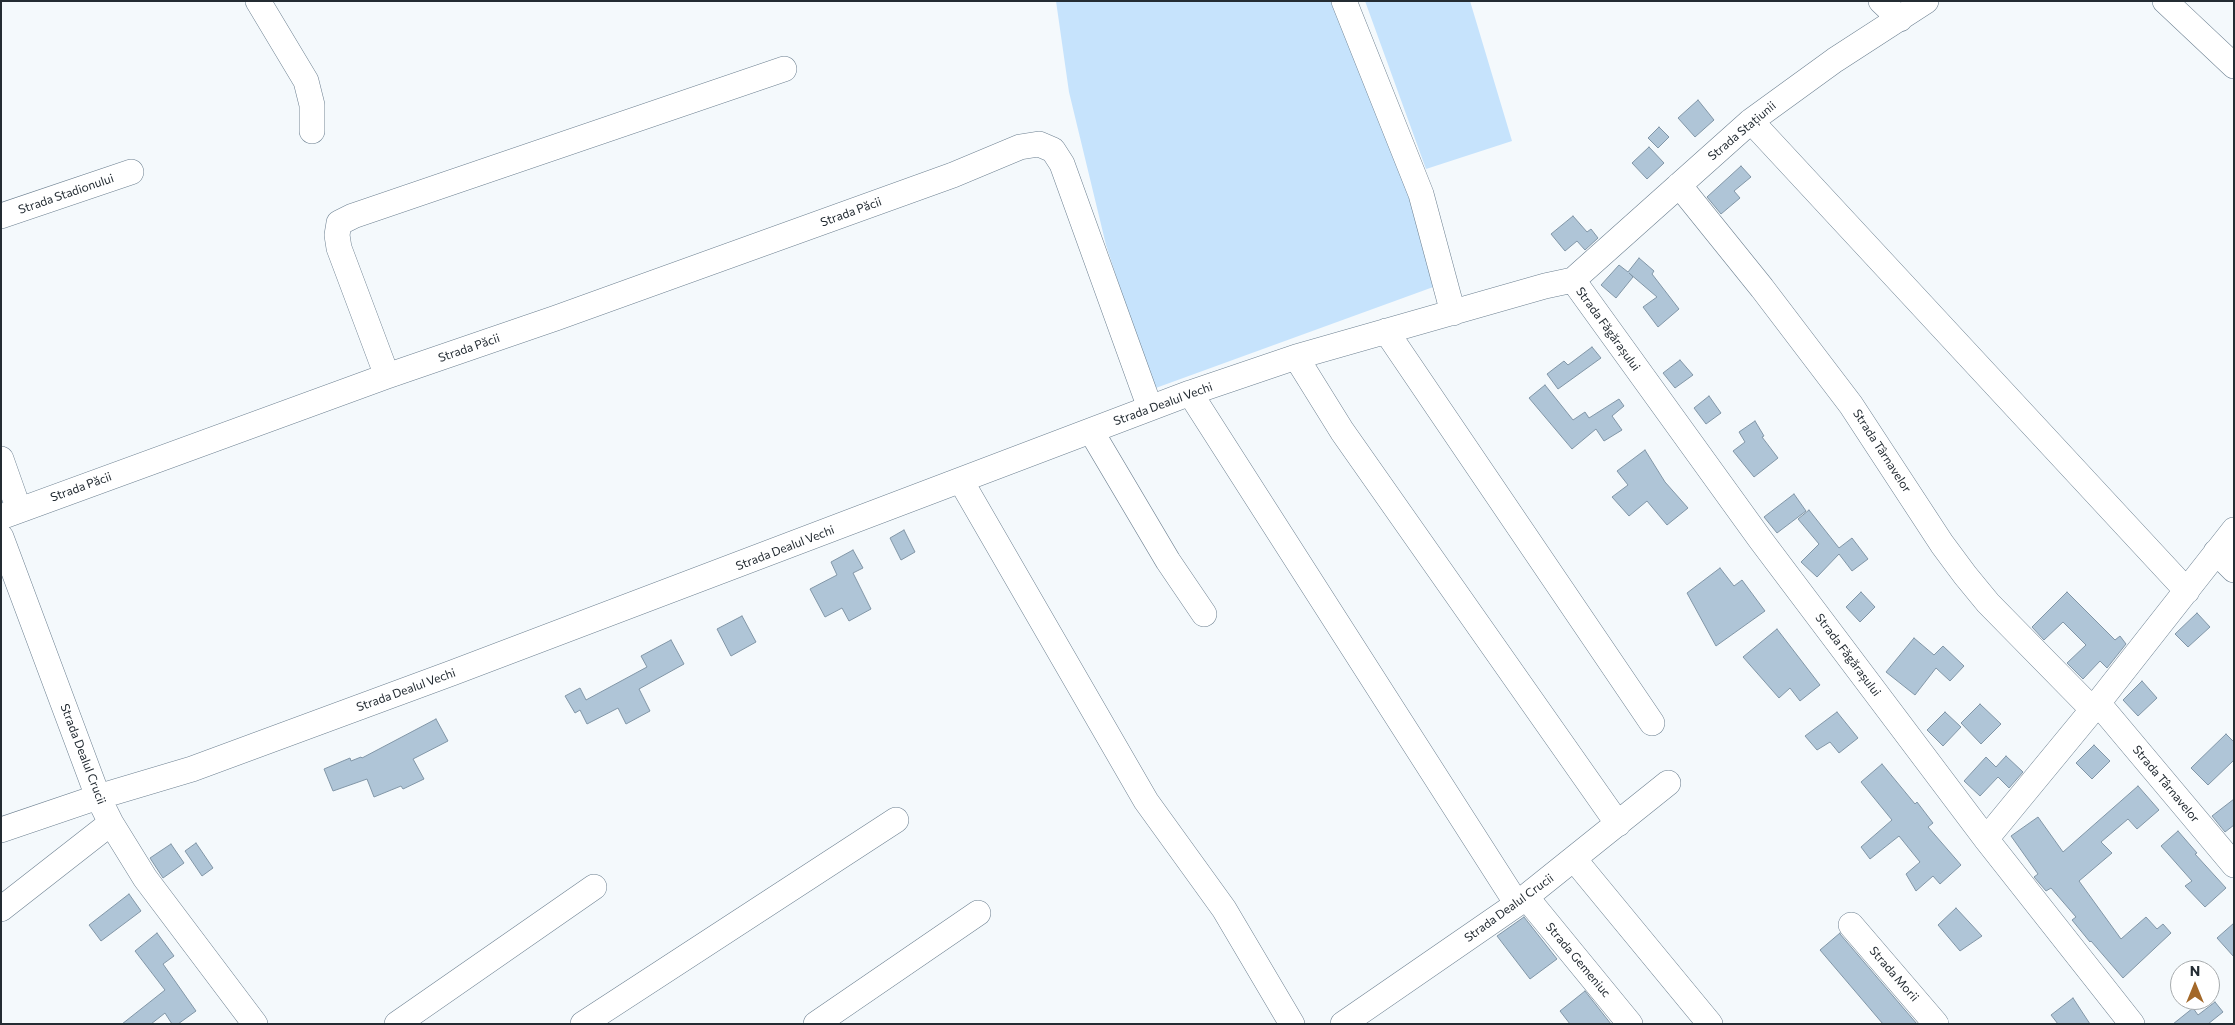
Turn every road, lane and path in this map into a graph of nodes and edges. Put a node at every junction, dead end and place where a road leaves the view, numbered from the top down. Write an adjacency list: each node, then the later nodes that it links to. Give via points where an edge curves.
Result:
1 (258, 1): 10 (street, via 306,80 312,105)
2 (1344, 1): 15 (street, via 1421,194)
3 (1881, 1): 6 (street)
4 (1926, 1): 6 (street, Strada Stațiunii)
5 (2165, 1): 7 (street)
6 (1900, 19): 9 (street, Strada Stațiunii, via 1835,60)
7 (2234, 66)
8 (784, 68): 18 (street, via 339,223 339,248)
9 (1752, 121): 12 (street, Strada Stațiunii); 29 (street)
10 (312, 131)
11 (131, 172): 13 (street, Strada Stadionului)
12 (1679, 185): 14 (street, Strada Stațiunii); 31 (street, Strada Târnavelor, via 1851,405 1965,575 1988,603)
13 (1, 216)
14 (1573, 280): 15 (street, Strada Dealul Vechi); 39 (street, Strada Făgărașului, via 1760,539)
15 (1453, 313): 16 (street, Strada Dealul Vechi)
16 (1386, 332): 17 (street, Strada Dealul Vechi); 32 (street)
17 (1296, 357): 19 (street, Strada Dealul Vechi); 37 (street, via 1342,431)
18 (387, 376): 20 (street, Strada Păcii, via 953,175 1020,147 1039,144 1053,150 1062,164); 24 (street, Strada Păcii)
19 (1190, 393): 20 (street, Strada Dealul Vechi); 43 (street, Strada Gemeniuc)
20 (1150, 408): 21 (street, Strada Dealul Vechi)
21 (1091, 431): 23 (street, Strada Dealul Vechi); 30 (street, via 1168,561)
22 (1, 459): 24 (street)
23 (961, 481): 34 (street, Strada Dealul Vechi, via 202,765); 51 (street, via 1146,801 1224,909)
24 (10, 513)
25 (2234, 530): 27 (street)
26 (1, 537): 34 (street, Strada Dealul Crucii)
27 (2216, 552): 28 (street); 29 (street)
28 (2234, 570)
29 (2187, 591): 31 (street)
30 (1204, 614)
31 (2095, 707): 39 (street); 41 (street, Strada Târnavelor)
32 (1652, 723)
33 (1668, 783): 37 (street, Strada Dealul Crucii)
34 (98, 796): 36 (street, Strada Dealul Crucii); 38 (street, Strada Dealul Vechi)
35 (896, 820): 49 (street)
36 (111, 823): 44 (street); 47 (street, Strada Dealul Crucii, via 145,878)
37 (1618, 824): 40 (street, Strada Dealul Crucii)
38 (1, 830)
39 (1986, 839): 56 (street, Strada Făgărașului)
40 (1574, 859): 43 (street, Strada Dealul Crucii); 54 (street)
41 (2234, 865)
42 (594, 887): 48 (street)
43 (1521, 900): 52 (street, Strada Dealul Crucii); 53 (street, Strada Gemeniuc)
44 (1, 909)
45 (978, 913): 50 (street)
46 (1851, 925): 55 (street, Strada Morii)
47 (255, 1024)
48 (397, 1024)
49 (583, 1024)
50 (816, 1024)
51 (1292, 1024)
52 (1343, 1024)
53 (1630, 1024)
54 (1710, 1024)
55 (1936, 1024)
56 (2132, 1024)

